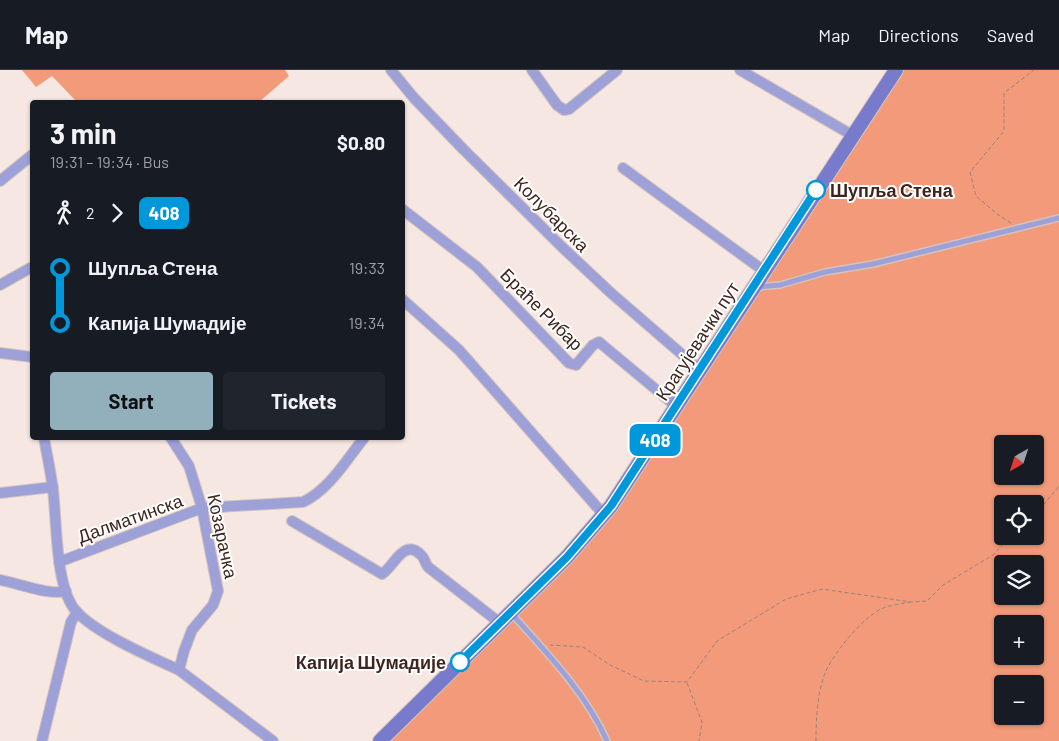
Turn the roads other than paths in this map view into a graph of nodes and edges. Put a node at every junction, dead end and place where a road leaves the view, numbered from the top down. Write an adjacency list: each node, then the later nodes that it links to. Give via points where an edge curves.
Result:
1 (391, 70): 19 (street, Колубарска, via 414,98 562,247)
2 (532, 70): 3 (street, via 564,110)
3 (617, 70)
4 (740, 70): 6 (street)
5 (896, 70): 6 (main road, Крагујевачки пут)
6 (852, 135): 13 (main road, Крагујевачки пут)
7 (30, 157): 9 (street)
8 (623, 168): 13 (street)
9 (0, 181)
10 (405, 211): 20 (street, Браће Рибар, via 477,267 569,363 576,365 593,345 600,342)
11 (1059, 218): 15 (lane, via 873,264)
12 (30, 268): 14 (street)
13 (764, 271): 15 (main road, Крагујевачки пут)
14 (0, 286)
15 (754, 287): 19 (main road, Крагујевачки пут)
16 (405, 302): 27 (street, via 459,350)
17 (0, 353): 18 (street)
18 (30, 357)
19 (700, 370): 20 (main road, Крагујевачки пут)
20 (677, 407): 27 (main road, Крагујевачки пут)
21 (44, 440): 24 (street)
22 (172, 440): 26 (street, Козарачка, via 188,466)
23 (362, 440): 26 (street, Далматинска, via 308,500)
24 (53, 487): 25 (street); 29 (street)
25 (0, 493)
26 (202, 508): 29 (street, Далматинска); 35 (street, Козарачка, via 218,591 213,604 192,630)
27 (604, 515): 33 (main road, Крагујевачки пут)
28 (292, 521): 34 (street, via 382,574 400,553 416,552 428,566)
29 (59, 562): 31 (street)
30 (0, 580): 31 (street, via 50,591)
31 (66, 590): 32 (street)
32 (77, 612): 35 (street, via 129,646); 36 (street, via 71,622)
33 (510, 613): 34 (main road, Крагујевачки пут); 39 (lane, via 558,665)
34 (500, 624): 38 (main road, Крагујевачки пут)
35 (179, 670): 37 (street)
36 (42, 741)
37 (273, 741)
38 (380, 741)
39 (607, 741)

